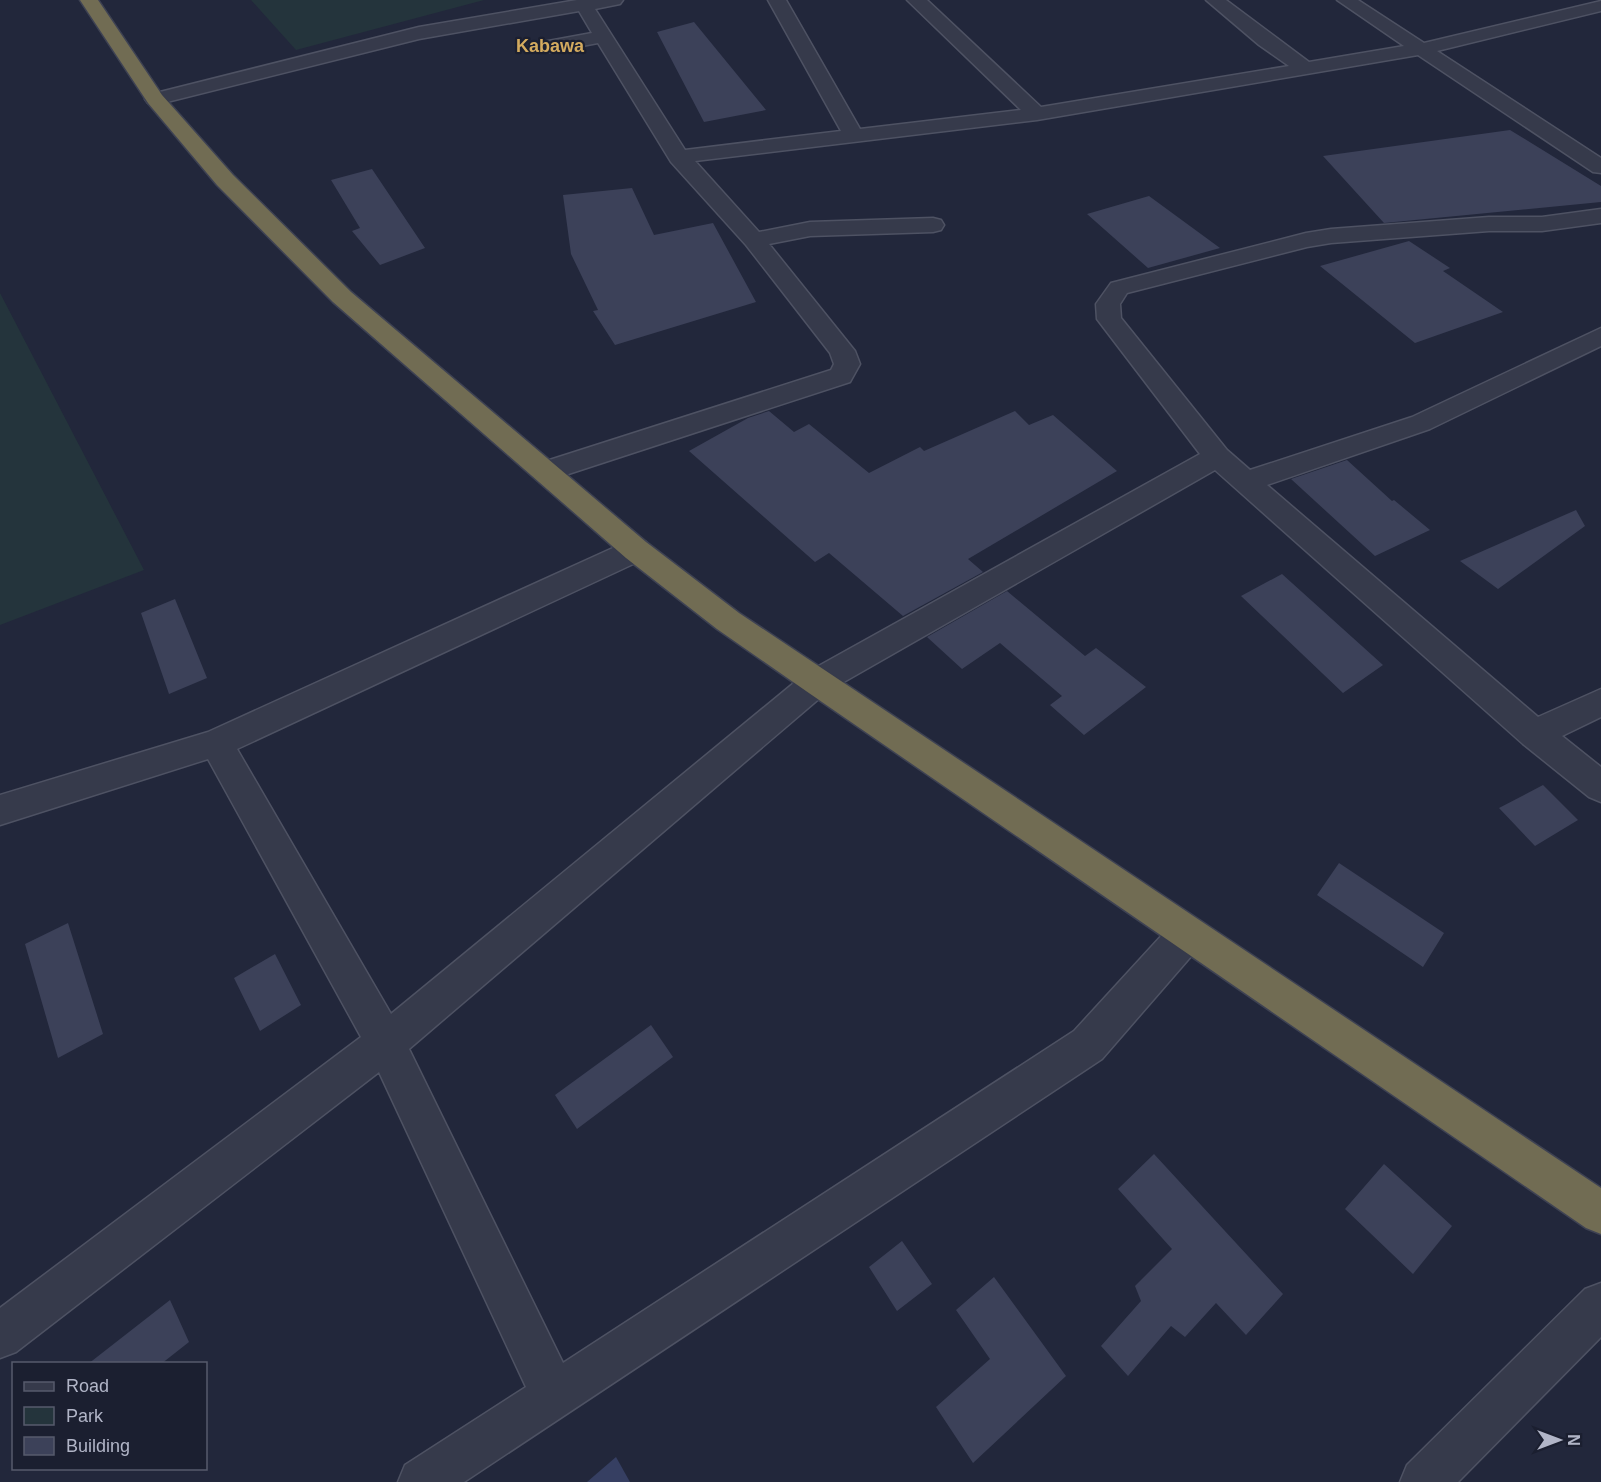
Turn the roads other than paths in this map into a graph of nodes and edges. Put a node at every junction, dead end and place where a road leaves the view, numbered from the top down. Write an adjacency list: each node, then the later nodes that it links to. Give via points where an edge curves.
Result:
1 (89, 0): 15 (highway)
2 (529, 0): 10 (street)
3 (614, 0): 8 (street)
4 (777, 0): 17 (street)
5 (916, 0): 16 (street)
6 (1215, 0): 14 (street)
7 (1346, 0): 13 (street)
8 (583, 4): 10 (street); 11 (street)
9 (1601, 6): 13 (street)
10 (419, 33): 15 (street)
11 (603, 36): 12 (street); 18 (street)
12 (550, 46)
13 (1422, 49): 14 (street); 19 (street)
14 (1306, 69): 16 (street)
15 (155, 99): 25 (highway, via 225,180 342,297)
16 (1037, 114): 17 (street)
17 (854, 136): 18 (street)
18 (679, 157): 22 (street)
19 (1601, 167)
20 (1601, 216): 24 (street, via 1542,224 1489,224 1331,236 1119,288 1108,304 1108,319)
21 (933, 225): 22 (street, via 810,229)
22 (754, 240): 25 (street, via 842,351 847,364 840,376)
23 (1601, 336): 26 (street, via 1421,423)
24 (1216, 457): 26 (street); 28 (street)
25 (547, 471): 27 (highway)
26 (1244, 482): 30 (street)
27 (636, 550): 28 (highway, via 728,621); 31 (street)
28 (817, 682): 34 (highway); 35 (street)
29 (1601, 702): 30 (street)
30 (1535, 734): 32 (street)
31 (216, 743): 33 (street); 35 (street)
32 (1601, 787)
33 (0, 810)
34 (1187, 934): 36 (highway); 39 (street, via 1088,1045)
35 (386, 1043): 38 (street); 39 (street)
36 (1601, 1214)
37 (1601, 1305): 41 (street)
38 (0, 1336)
39 (554, 1395): 40 (street)
40 (422, 1482)
41 (1424, 1482)

